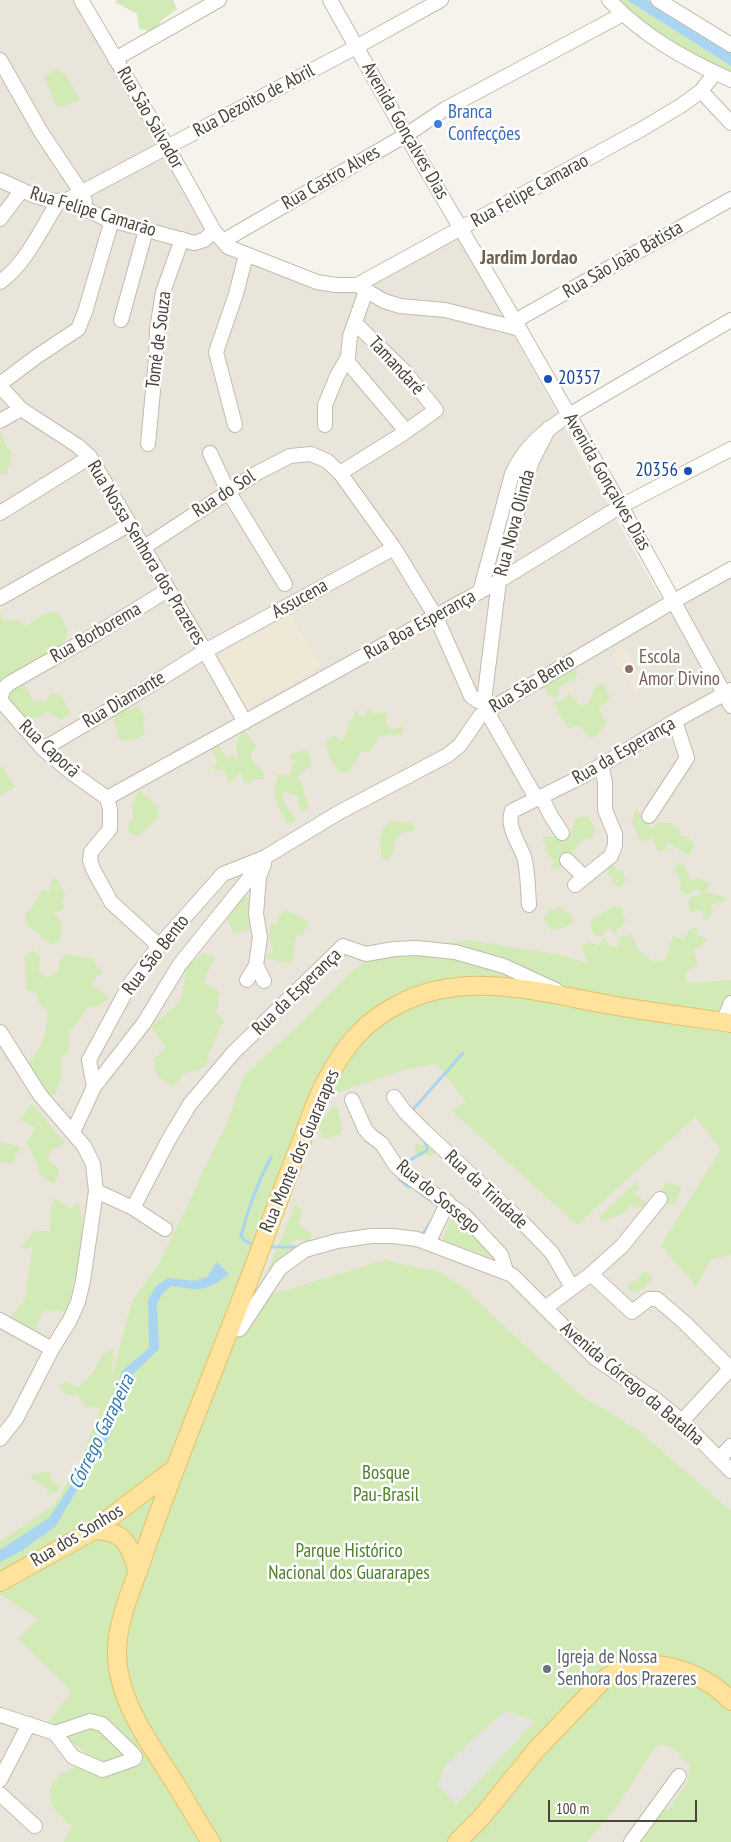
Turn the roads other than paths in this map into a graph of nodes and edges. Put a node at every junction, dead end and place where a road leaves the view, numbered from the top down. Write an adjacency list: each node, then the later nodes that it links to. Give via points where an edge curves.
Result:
1 (81, 0): 10 (street, Rua São Salvador)
2 (219, 0): 10 (street)
3 (330, 0): 9 (street, Avenida Gonçalves Dias)
4 (440, 0): 9 (street, Rua Dezoito de Abril)
5 (609, 0): 7 (street)
6 (658, 0): 8 (street)
7 (623, 14): 12 (street, via 676,53); 16 (street, Rua Castro Alves, via 445,109)
8 (731, 45)
9 (358, 46): 16 (street, Avenida Gonçalves Dias); 17 (street, Rua Dezoito de Abril)
10 (115, 59): 17 (street, Rua São Salvador)
11 (0, 60): 20 (street, via 41,132)
12 (715, 73): 13 (street); 14 (street, Rua Felipe Camarao)
13 (731, 80)
14 (701, 91): 15 (street); 26 (street, Rua Felipe Camarao, via 642,129)
15 (731, 123)
16 (406, 135): 26 (street, Avenida Gonçalves Dias); 28 (street, Rua Castro Alves)
17 (168, 148): 20 (street, Rua Dezoito de Abril); 28 (street, Rua São Salvador)
18 (0, 180): 19 (street, Rua Felipe Camarão)
19 (22, 190): 22 (street, Rua Felipe Camarão); 24 (street)
20 (81, 192): 22 (street, Rua Dezoito de Abril); 23 (street)
21 (731, 199): 36 (street, Rua São João Batista)
22 (63, 201): 23 (street, Rua Felipe Camarão); 31 (street, via 22,261)
23 (90, 212): 25 (street, Rua Felipe Camarão)
24 (0, 219)
25 (112, 220): 27 (street, Rua Felipe Camarão); 38 (street, via 78,329)
26 (462, 229): 32 (street, Rua Felipe Camarao); 36 (street, Avenida Gonçalves Dias)
27 (146, 230): 29 (street, Rua Felipe Camarão); 33 (street)
28 (218, 236): 29 (street, Rua Felipe Camarão, via 194,243); 30 (street, via 228,247)
29 (182, 239): 46 (street, Tomé de Souza, via 163,292)
30 (246, 255): 32 (street, via 318,282); 42 (street, via 216,352)
31 (0, 282)
32 (362, 288): 35 (street); 36 (street, via 400,306 445,310)
33 (121, 320)
34 (731, 320): 40 (street, Rua Nova Olinda)
35 (355, 323): 37 (street); 45 (street, Tamandaré, via 405,372 436,410)
36 (518, 325): 40 (street, Avenida Gonçalves Dias)
37 (346, 360): 43 (street, via 325,405); 45 (street)
38 (0, 385): 39 (street, Rua Nossa Senhora dos Prazeres)
39 (21, 409): 41 (street); 49 (street, Rua Nossa Senhora dos Prazeres)
40 (568, 416): 44 (street, Rua Nova Olinda); 52 (street, Avenida Gonçalves Dias)
41 (0, 421)
42 (235, 425)
43 (325, 425)
44 (549, 428): 58 (street, Rua Nova Olinda, via 532,460); 61 (street, Rua Nova Olinda, via 530,445 512,474)
45 (406, 431): 50 (street)
46 (148, 444)
47 (731, 449): 52 (street, Rua Boa Esperança)
48 (210, 452): 51 (street)
49 (90, 457): 53 (street); 54 (street, Rua Nossa Senhora dos Prazeres)
50 (340, 473): 51 (street, Rua do Sol, via 327,461 311,454 290,456); 56 (street)
51 (228, 491): 55 (street, Rua do Sol); 59 (street)
52 (621, 506): 58 (street, Rua Boa Esperança); 63 (street, Avenida Gonçalves Dias)
53 (0, 514)
54 (130, 524): 55 (street, Rua Nossa Senhora dos Prazeres); 62 (street)
55 (143, 548): 60 (street, Rua Nossa Senhora dos Prazeres)
56 (394, 548): 64 (street); 65 (street, Assucena)
57 (731, 569): 63 (street, Rua São Bento)
58 (499, 581): 61 (street, Rua Boa Esperança); 68 (street, Rua Nova Olinda)
59 (285, 584)
60 (168, 590): 65 (street, Rua Nossa Senhora dos Prazeres); 66 (street, Rua Borborema)
61 (480, 592): 64 (street, Rua Boa Esperança)
62 (0, 598)
63 (674, 601): 67 (street, Avenida Gonçalves Dias); 68 (street, Rua São Bento)
64 (436, 616): 68 (street, via 471,696); 70 (street, Rua Boa Esperança)
65 (205, 651): 70 (street, Rua Nossa Senhora dos Prazeres); 71 (street, Rua Diamante)
66 (24, 675): 71 (street, Rua Caporã, via 4,688 1,701)
67 (729, 696): 69 (street, Rua da Esperança)
68 (486, 707): 73 (street); 77 (street, Rua São Bento, via 464,739 448,755 338,813)
69 (675, 721): 72 (street, Rua da Esperança); 75 (street, via 687,758)
70 (245, 722): 74 (street, Rua Boa Esperança)
71 (43, 748): 74 (street, Rua Caporã)
72 (601, 765): 73 (street, Rua da Esperança); 78 (street, via 605,810 614,828 615,845 611,856 580,881)
73 (539, 797): 76 (street); 79 (street, Rua da Esperança, via 510,815 515,839 524,857)
74 (107, 798): 80 (street, via 110,828 91,852 90,860 111,902)
75 (649, 816)
76 (562, 833)
77 (267, 856): 80 (street, Rua São Bento, via 223,874); 81 (street, via 260,877 256,914 260,937); 88 (street, Rua São Bento, via 180,964 144,1023)
78 (567, 860)
79 (529, 905)
80 (159, 946): 88 (street, Rua São Bento, via 130,984 89,1060)
81 (256, 965): 82 (street); 83 (street)
82 (247, 980)
83 (264, 980)
84 (570, 997): 86 (main road, Rua Monte dos Guararapes); 95 (street, Rua da Esperança, via 504,966 455,952 410,948 366,954 343,946 234,1052 190,1104); 103 (main road, Rua Monte dos Guararapes, via 470,985 428,991 374,1018 357,1034 324,1084)
85 (731, 1003): 86 (street)
86 (727, 1022)
87 (0, 1032): 91 (street, via 40,1095)
88 (94, 1087): 91 (street, Rua São Bento)
89 (394, 1097): 100 (street, Rua da Trindade, via 425,1132 552,1253)
90 (352, 1100): 94 (street, Rua do Sossego, via 365,1129 378,1139 396,1166)
91 (73, 1132): 92 (street, via 93,1164)
92 (96, 1191): 95 (street); 104 (street, via 78,1302)
93 (660, 1199): 99 (street, via 622,1246)
94 (448, 1202): 97 (street); 98 (street, Rua do Sossego, via 496,1248)
95 (133, 1208): 96 (street)
96 (165, 1229)
97 (430, 1239): 98 (street, Avenida Córrego da Batalha); 103 (street, Avenida Córrego da Batalha, via 371,1236 305,1250 280,1268 240,1329)
98 (506, 1271): 101 (street, Avenida Córrego da Batalha)
99 (591, 1274): 100 (street); 105 (street, via 632,1312 650,1299 657,1299)
100 (572, 1287): 101 (street)
101 (545, 1308): 106 (street, Avenida Córrego da Batalha, via 595,1358)
102 (0, 1320): 104 (street)
103 (229, 1330): 110 (main road, Rua Monte dos Guararapes)
104 (52, 1349): 107 (street, via 16,1419)
105 (731, 1368): 106 (street)
106 (682, 1421): 109 (street, Avenida Córrego da Batalha)
107 (0, 1439)
108 (731, 1446): 109 (street)
109 (719, 1459): 111 (street, Avenida Córrego da Batalha)
110 (174, 1468): 112 (main road, Rua dos Sonhos); 113 (main road, Rua Monte dos Guararapes)
111 (731, 1471)
112 (94, 1530): 113 (main road, via 112,1532 122,1538 130,1548); 114 (main road, Rua dos Sonhos)
113 (138, 1572): 123 (main road, Rua Monte dos Guararapes, via 119,1634 117,1656 121,1683 131,1709)
114 (0, 1582)
115 (731, 1701): 124 (main road, via 712,1685 678,1668 645,1665 611,1674 536,1750 481,1818)
116 (0, 1715): 117 (street)
117 (29, 1724): 118 (street); 120 (street)
118 (55, 1732): 118 (street, via 73,1757 103,1770 135,1757 102,1724 90,1721)
119 (679, 1776): 125 (street)
120 (0, 1780)
121 (0, 1794): 122 (street)
122 (34, 1826)
123 (211, 1842)
124 (457, 1842)
125 (631, 1842)

